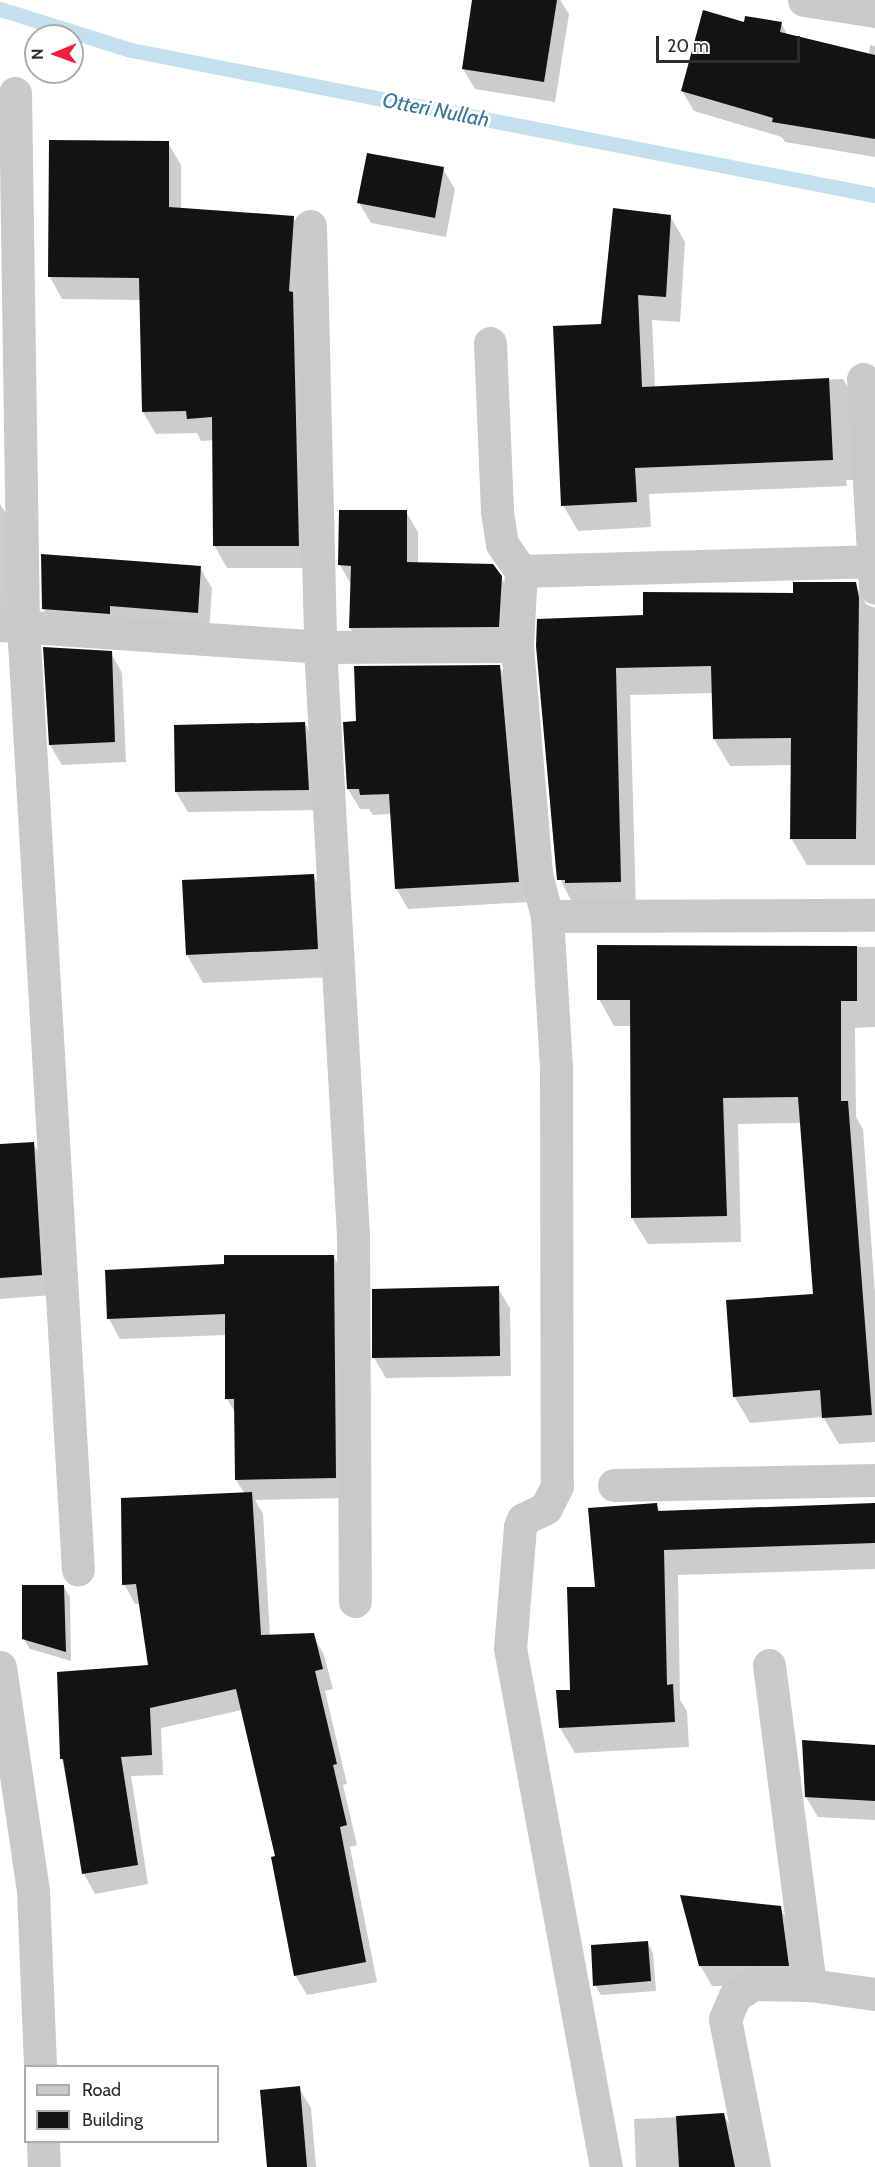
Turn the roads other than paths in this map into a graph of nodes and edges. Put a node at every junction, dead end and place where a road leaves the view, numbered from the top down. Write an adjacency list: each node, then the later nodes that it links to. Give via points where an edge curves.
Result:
1 (804, 0): 2 (street)
2 (875, 11)
3 (15, 93): 9 (street)
4 (310, 226): 11 (street)
5 (490, 343): 7 (street, via 497,512 502,544)
6 (863, 379): 8 (street)
7 (521, 571): 8 (street); 10 (street)
8 (873, 575)
9 (11, 625): 11 (street); 16 (street)
10 (517, 646): 11 (street); 13 (street, via 536,874)
11 (320, 647): 17 (street, via 353,1236)
12 (875, 915): 13 (street)
13 (547, 916): 25 (street, via 556,1066 557,1486 546,1508 523,1519 518,1535 510,1648)
14 (875, 1480): 15 (street)
15 (614, 1485)
16 (78, 1569)
17 (355, 1601)
18 (769, 1665): 20 (street)
19 (0, 1667): 22 (street, via 33,1891)
20 (810, 1985): 21 (street); 26 (street, via 753,1984 735,1996 725,2019)
21 (875, 1994)
22 (40, 2065)
23 (43, 2143): 24 (street)
24 (44, 2167)
25 (606, 2167)
26 (754, 2167)

